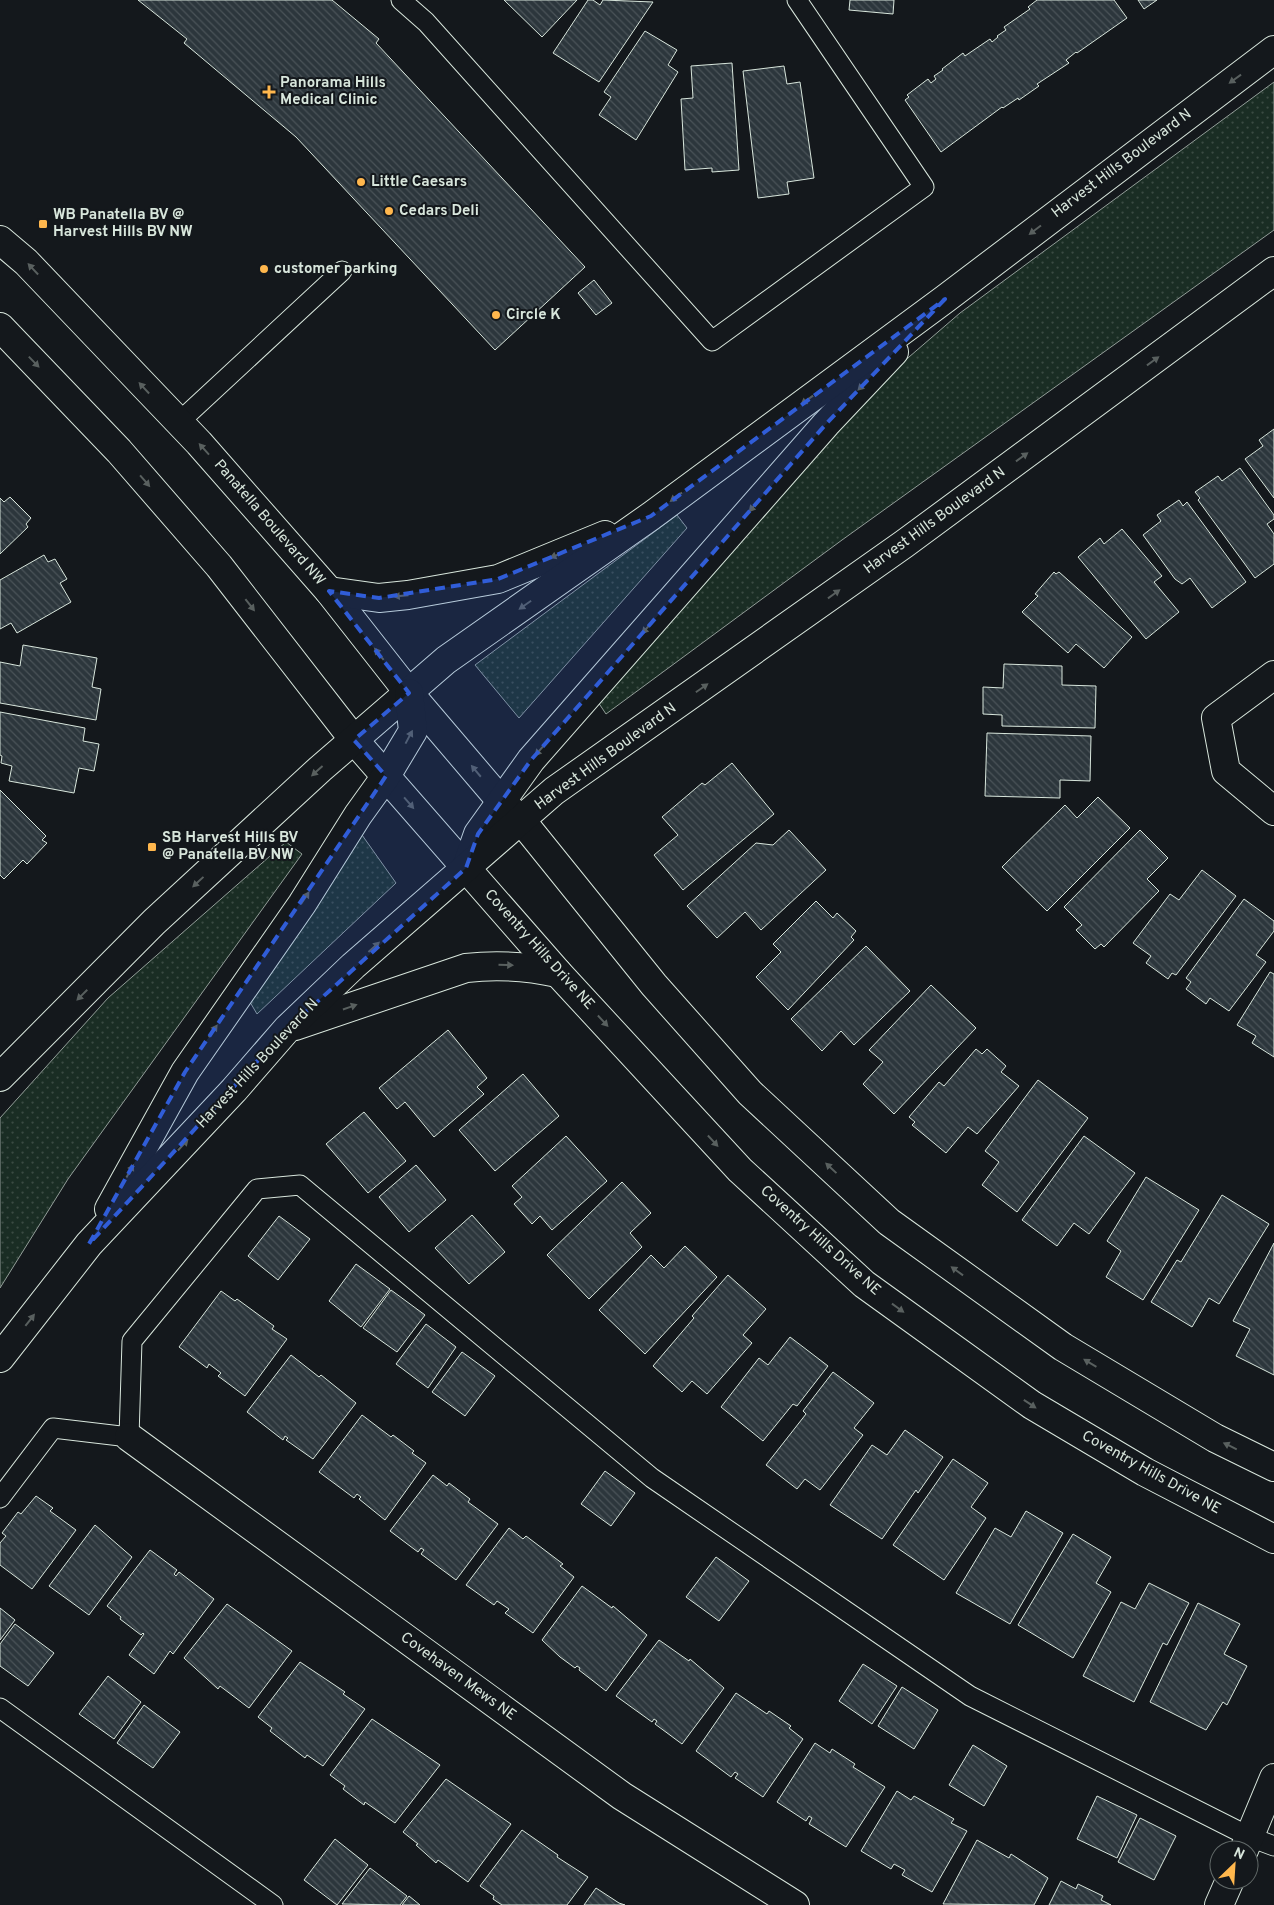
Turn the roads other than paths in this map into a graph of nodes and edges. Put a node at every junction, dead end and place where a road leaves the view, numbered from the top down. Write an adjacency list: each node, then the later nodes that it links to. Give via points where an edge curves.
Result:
1 (401, 0): 2 (lane, via 426,22 712,341 924,187)
2 (797, 0)
3 (1274, 50): 7 (main road, Harvest Hills Boulevard N, one-way to 7)
4 (0, 240): 9 (main road, Panatella Boulevard NW, one-way to 4, via 26,262)
5 (342, 271): 9 (lane)
6 (1274, 272): 18 (main road, Harvest Hills Boulevard N, one-way to 6, via 554,791 904,544)
7 (945, 299): 10 (main road, Harvest Hills Boulevard N, one-way to 10); 16 (main road, one-way to 16, via 819,432 531,760)
8 (0, 327): 14 (main road, one-way to 14, via 119,451 219,566)
9 (178, 423): 11 (main road, Panatella Boulevard NW, one-way to 9)
10 (651, 516): 11 (main road, one-way to 11, via 498,579 379,598); 13 (main road, Harvest Hills Boulevard N, one-way to 13, via 446,660)
11 (329, 591): 13 (main road, Panatella Boulevard NW, one-way to 11)
12 (1274, 675): 17 (main road, via 1216,718 1226,771)
13 (410, 693): 14 (main road, Harvest Hills Boulevard N); 15 (main road, one-way to 13, via 414,731); 16 (main road, Panatella Boulevard NW, one-way to 13)
14 (354, 740): 15 (main road); 22 (main road, Harvest Hills Boulevard N, one-way to 22, via 154,922)
15 (386, 776): 19 (main road, one-way to 19); 23 (main road, one-way to 15, via 185,1072)
16 (501, 801): 18 (main road, Panatella Boulevard NW); 19 (main road, via 478,834)
17 (1274, 811)
18 (521, 820): 19 (main road, Harvest Hills Boulevard N); 26 (main road, one-way to 18, via 1215,1438 1064,1347 890,1222 750,1093 654,985)
19 (466, 868): 20 (main road, Coventry Hills Drive NE); 21 (main road, Harvest Hills Boulevard N, one-way to 19, via 353,966)
20 (558, 973): 21 (main road, one-way to 20, via 466,968 494,964 527,966); 28 (main road, Coventry Hills Drive NE, one-way to 28, via 740,1170 864,1284 1032,1405 1145,1472)
21 (287, 1029): 23 (main road, Harvest Hills Boulevard N, one-way to 21)
22 (0, 1077)
23 (89, 1244): 24 (main road, Harvest Hills Boulevard N, one-way to 23)
24 (0, 1358)
25 (129, 1436): 27 (lane, via 53,1428); 31 (lane, via 132,1341 257,1189 300,1185 652,1478 970,1696); 35 (main road, Covehaven Mews NE, via 622,1796)
26 (1274, 1468)
27 (0, 1498)
28 (1274, 1539)
29 (0, 1708): 34 (lane)
30 (1274, 1778): 32 (main road)
31 (1248, 1840)
32 (1257, 1840)
33 (1226, 1890): 36 (main road)
34 (273, 1905)
35 (795, 1905)
36 (1219, 1905)

